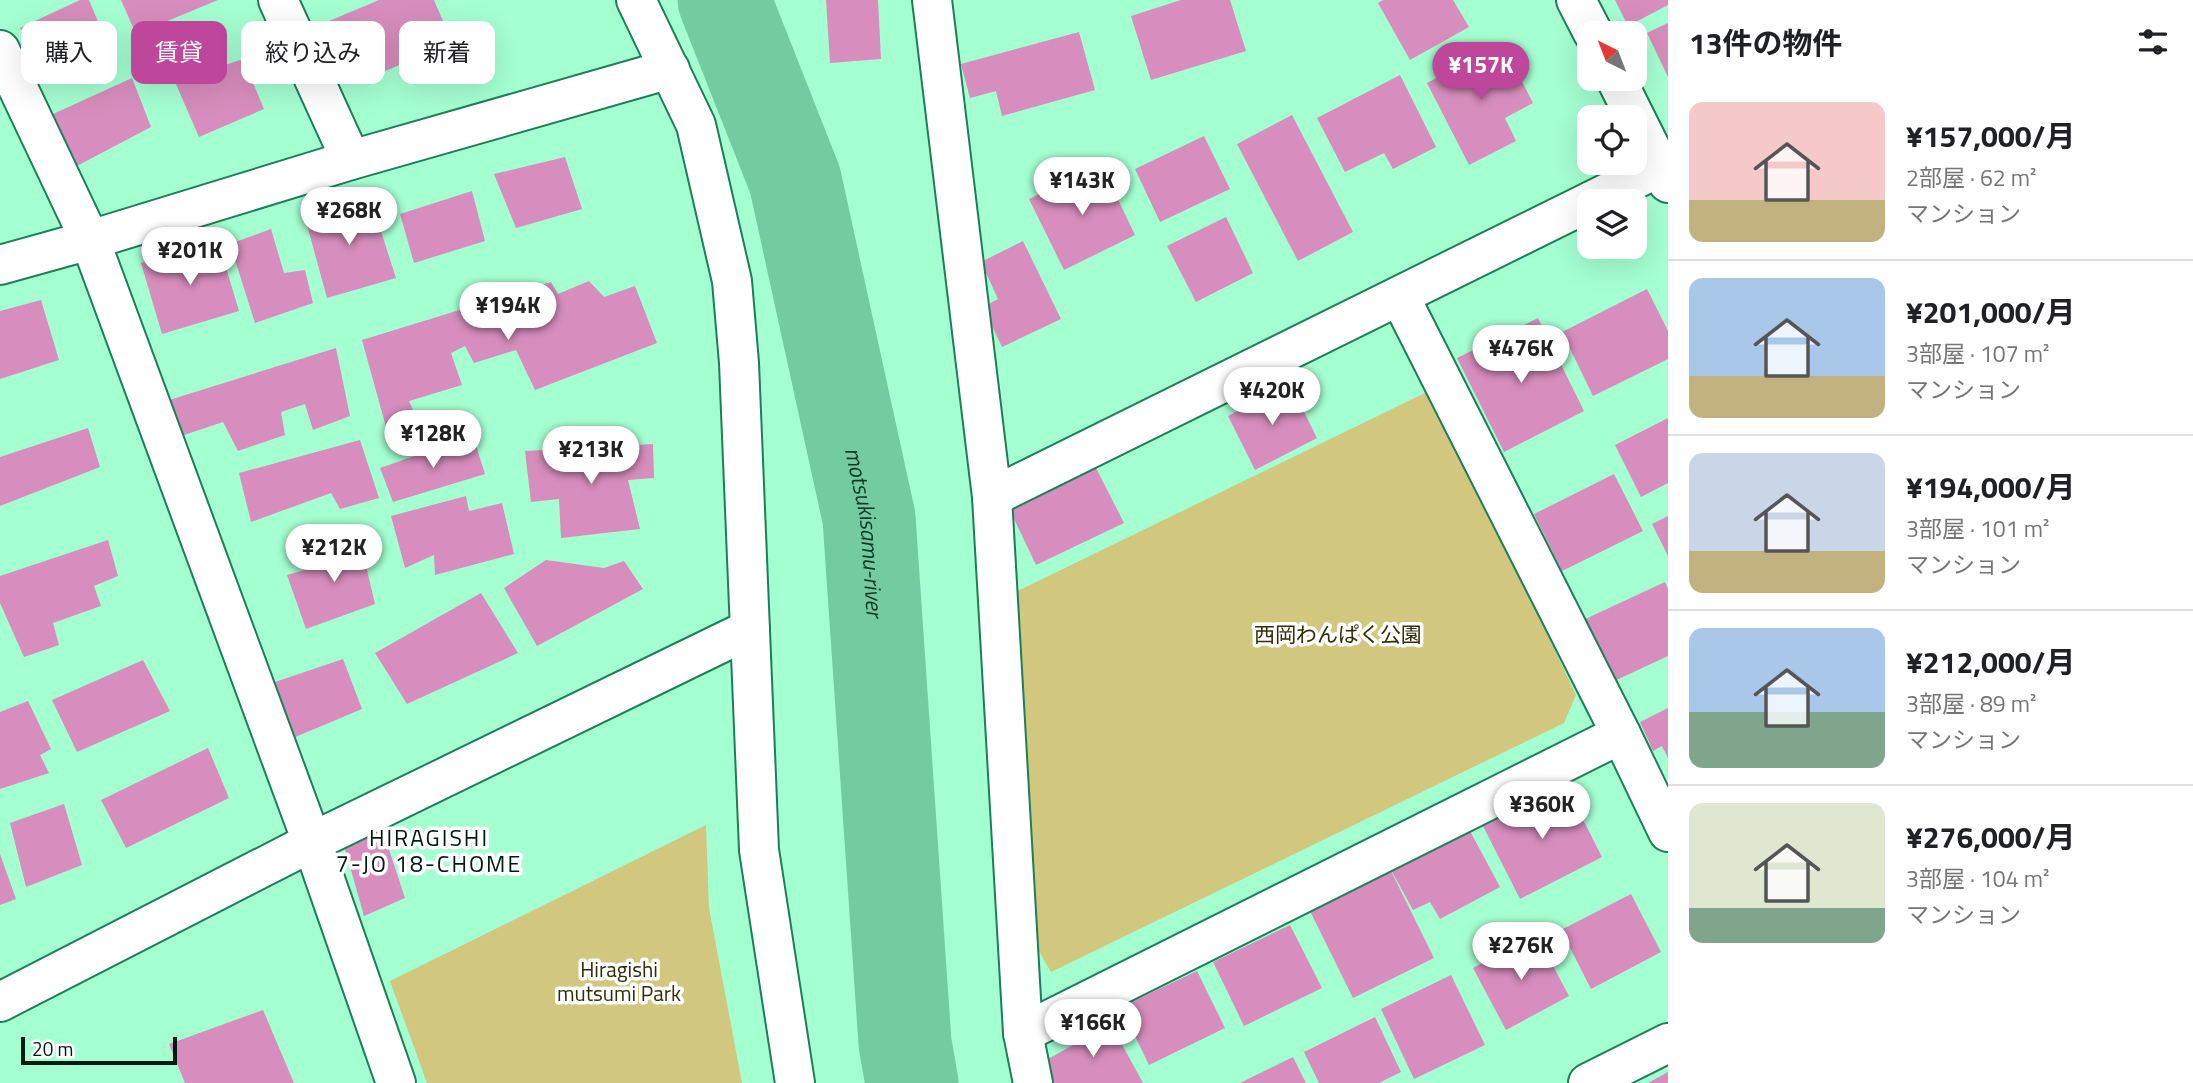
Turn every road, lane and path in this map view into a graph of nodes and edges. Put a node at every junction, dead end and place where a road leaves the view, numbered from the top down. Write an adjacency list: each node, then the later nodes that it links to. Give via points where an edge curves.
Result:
1 (278, 0): 9 (street)
2 (636, 0): 7 (street)
3 (932, 0): 16 (street)
4 (1576, 0): 5 (street)
5 (1587, 21)
6 (0, 50): 13 (street)
7 (670, 69): 9 (street); 17 (street, via 696,125 732,281)
8 (1622, 91): 10 (street)
9 (351, 160): 13 (street)
10 (1665, 171): 11 (street)
11 (1621, 189)
12 (1577, 209): 15 (street)
13 (90, 240): 14 (street); 20 (street)
14 (0, 265)
15 (1400, 298): 16 (street); 18 (street)
16 (992, 497): 22 (street)
17 (750, 629): 20 (street); 25 (street, via 759,850)
18 (1621, 734): 19 (street); 22 (street)
19 (1668, 832)
20 (312, 842): 21 (street); 24 (street)
21 (0, 1002)
22 (1023, 1033): 26 (street)
23 (1668, 1043): 27 (street)
24 (396, 1083)
25 (795, 1083)
26 (1033, 1083)
27 (1588, 1083)

